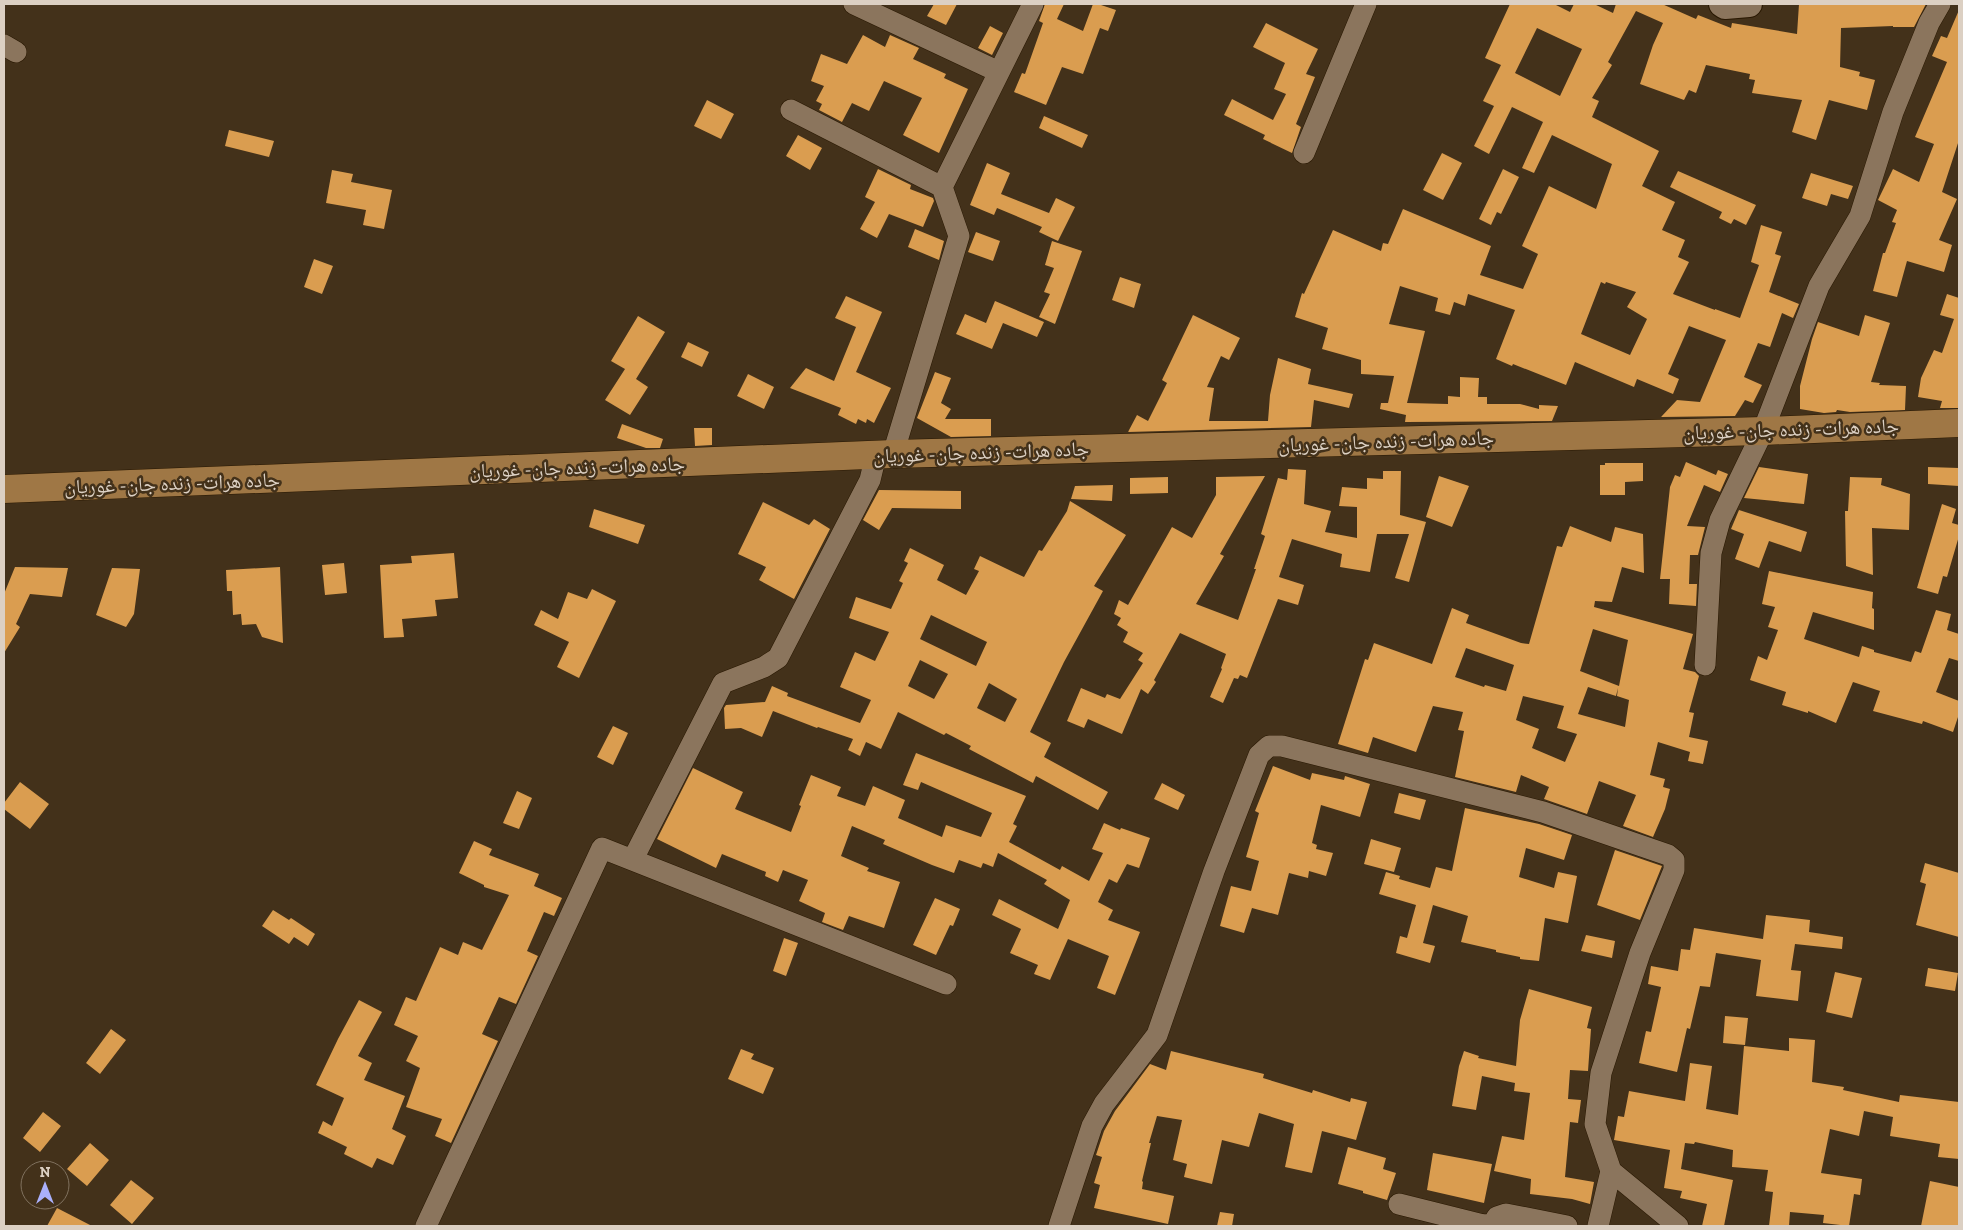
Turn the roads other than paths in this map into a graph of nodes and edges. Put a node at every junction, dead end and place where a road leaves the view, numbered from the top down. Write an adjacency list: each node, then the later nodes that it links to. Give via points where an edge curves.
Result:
1 (854, 4): 7 (street)
2 (1033, 4): 7 (street)
3 (1366, 4): 9 (street)
4 (1722, 4): 5 (street)
5 (1749, 4)
6 (1940, 4): 12 (street, via 1929,23 1893,112 1860,216 1819,286)
7 (1000, 72): 10 (street)
8 (791, 110): 10 (street)
9 (1304, 152)
10 (942, 187): 13 (street, via 959,236)
11 (1959, 423): 12 (main road, جاده هرات- زنده جان- غوریان)
12 (1764, 431): 13 (main road, جاده هرات- زنده جان- غوریان); 15 (street, via 1720,520 1711,553)
13 (884, 454): 14 (main road, جاده هرات- زنده جان- غوریان); 16 (street, via 778,658 723,683)
14 (4, 490)
15 (1705, 665)
16 (633, 859): 17 (street); 20 (street, via 602,848)
17 (946, 984)
18 (1611, 1171): 21 (street, via 1595,1124 1601,1073 1640,952 1674,870 1674,860 1668,855 1543,812 1282,746 1269,746 1259,755 1224,844 1157,1035 1104,1104 1092,1126); 23 (street); 24 (street)
19 (1399, 1204): 22 (street, via 1483,1225 1494,1224 1497,1217 1506,1214)
20 (426, 1226)
21 (1059, 1226)
22 (1567, 1226)
23 (1598, 1226)
24 (1678, 1226)

